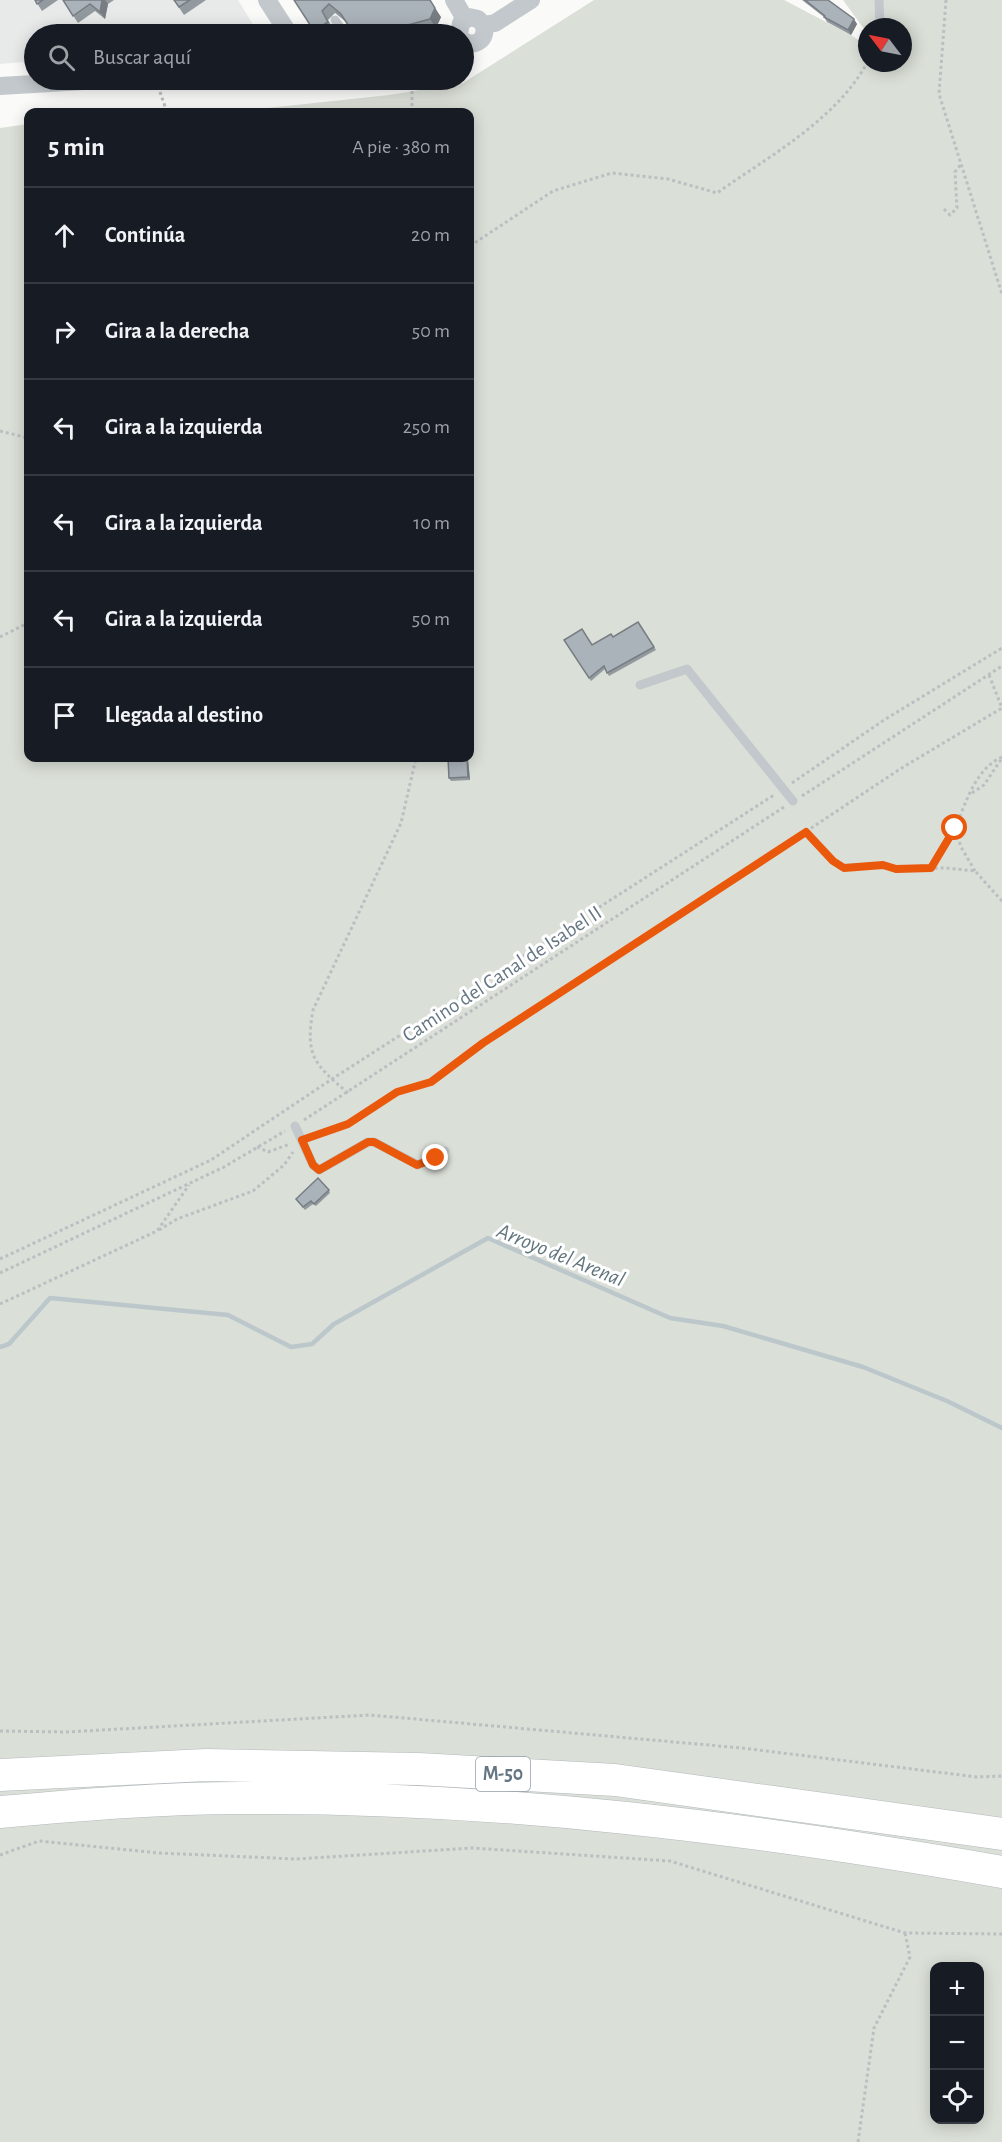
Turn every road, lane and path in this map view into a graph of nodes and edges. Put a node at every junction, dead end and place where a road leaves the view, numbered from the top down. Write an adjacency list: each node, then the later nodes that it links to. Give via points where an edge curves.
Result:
1 (267, 0): 8 (street)
2 (454, 0): 10 (street)
3 (531, 0): 12 (street, via 495,23)
4 (879, 0): 6 (lane)
5 (946, 0): 21 (path, via 939,94)
6 (880, 18)
7 (335, 20): 9 (lane)
8 (283, 24)
9 (338, 24)
10 (461, 24)
11 (466, 24): 12 (street, via 474,17)
12 (484, 25): 13 (street, via 484,37)
13 (474, 43)
14 (861, 72): 23 (path, via 820,119 717,193 668,178 612,173 553,191)
15 (24, 85): 16 (street)
16 (0, 86)
17 (412, 90): 20 (path)
18 (160, 92): 19 (path)
19 (166, 108)
20 (412, 108)
21 (961, 164): 22 (path, via 955,172 957,208 950,215); 24 (path)
22 (944, 209)
23 (474, 243)
24 (1002, 294)
25 (0, 431): 26 (path)
26 (24, 437)
27 (24, 625): 28 (path)
28 (0, 637)
29 (1002, 648): 36 (path, via 884,720)
30 (1002, 666): 31 (path, Camino del Canal de Isabel II)
31 (989, 675): 33 (path); 38 (path, Camino del Canal de Isabel II)
32 (640, 686): 36 (lane, via 687,669)
33 (1002, 708): 40 (path)
34 (1002, 757): 37 (path, via 980,776); 37 (path, via 984,785)
35 (415, 762): 44 (path, via 401,823 313,1010 308,1038 318,1066)
36 (783, 789): 38 (lane); 44 (path)
37 (971, 793): 39 (path)
38 (794, 801): 45 (path, Camino del Canal de Isabel II)
39 (955, 828): 41 (path); 42 (path)
40 (806, 832): 41 (path, via 844,868); 47 (path, via 483,1043 431,1082 397,1092 348,1124)
41 (931, 868): 42 (path)
42 (975, 871): 43 (path)
43 (1002, 901)
44 (332, 1079): 45 (path); 52 (path, via 211,1160)
45 (348, 1093): 46 (path, Camino del Canal de Isabel II)
46 (295, 1125): 47 (lane); 48 (path, Camino del Canal de Isabel II)
47 (302, 1140): 48 (path, via 268,1152); 49 (lane, via 319,1170 368,1142 417,1165); 51 (path, via 284,1165 254,1191 177,1219)
48 (255, 1147): 50 (path, Camino del Canal de Isabel II)
49 (445, 1151)
50 (190, 1183): 51 (path); 53 (path, Camino del Canal de Isabel II)
51 (157, 1231): 54 (path)
52 (0, 1259)
53 (0, 1273)
54 (0, 1304)
55 (0, 1731): 57 (path, via 66,1732 370,1715 742,1748 977,1777)
56 (0, 1775): 60 (highway, M-50, via 206,1765 418,1769 604,1779)
57 (1002, 1776)
58 (523, 1809): 59 (highway, M-50, via 413,1801 241,1798); 62 (highway, M-50, via 656,1819 840,1843); 63 (highway, via 569,1822 729,1843)
59 (0, 1812)
60 (1002, 1834)
61 (0, 1855): 64 (path, via 39,1841 159,1853 296,1859 471,1848 670,1861)
62 (1002, 1872)
63 (1002, 1893)
64 (905, 1933): 65 (path); 66 (path, via 910,1958 874,2028)
65 (1002, 1934)
66 (858, 2142)

